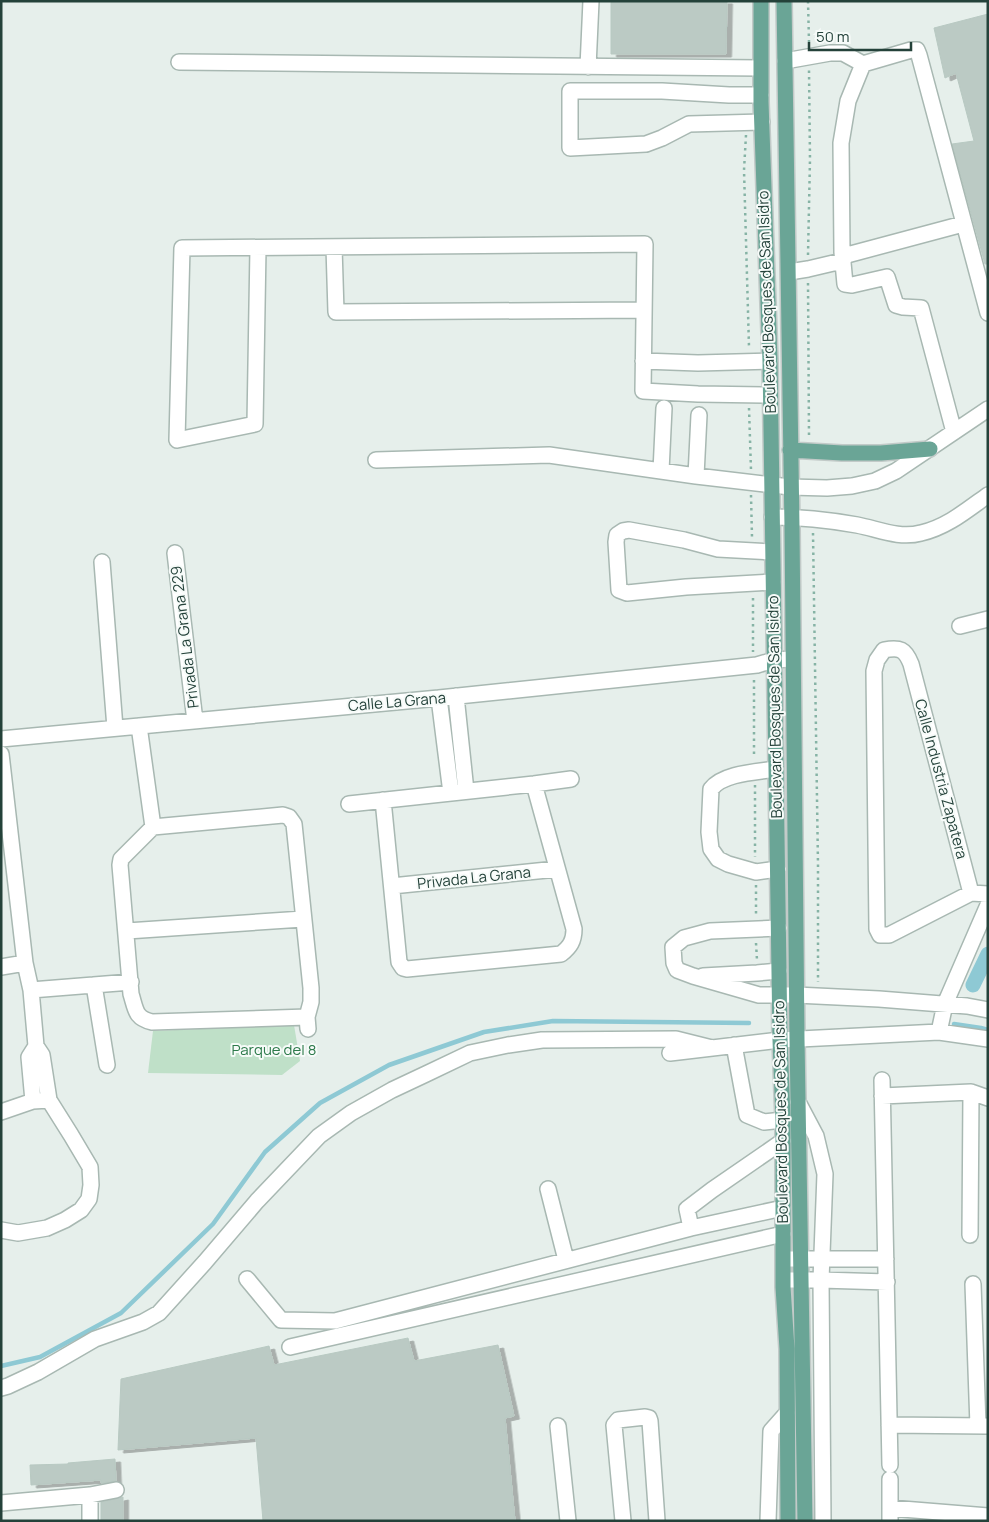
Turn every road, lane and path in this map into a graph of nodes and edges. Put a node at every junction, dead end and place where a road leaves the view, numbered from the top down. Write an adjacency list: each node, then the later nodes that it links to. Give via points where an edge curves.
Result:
1 (591, 1): 7 (street)
2 (761, 1): 8 (main road, Boulevard Bosques de San Isidro)
3 (784, 1): 4 (main road, Boulevard Bosques de San Isidro)
4 (785, 61): 6 (street, via 843,53); 15 (main road, Boulevard Bosques de San Isidro)
5 (180, 62): 7 (street)
6 (863, 64): 11 (street, via 916,50); 14 (street, via 848,101 840,143)
7 (588, 67): 8 (street)
8 (760, 68): 9 (main road, Boulevard Bosques de San Isidro)
9 (761, 95): 10 (main road, Boulevard Bosques de San Isidro); 10 (street, via 570,91 570,148 646,144 689,124)
10 (762, 122): 19 (main road, Boulevard Bosques de San Isidro)
11 (963, 224): 14 (street); 17 (street)
12 (334, 247): 13 (street); 16 (street, via 336,312); 16 (street, via 645,244)
13 (258, 248): 13 (street, via 182,248 177,440 255,424)
14 (844, 256): 15 (street, via 808,269); 24 (street, via 845,284 887,276 896,305 920,308)
15 (788, 267): 26 (main road, Boulevard Bosques de San Isidro)
16 (644, 310): 18 (street)
17 (988, 313)
18 (644, 361): 19 (street); 20 (street, via 643,391)
19 (770, 361): 20 (main road, Boulevard Bosques de San Isidro)
20 (770, 395): 30 (main road, Boulevard Bosques de San Isidro)
21 (664, 408): 28 (street)
22 (988, 409): 24 (street)
23 (699, 415): 29 (street)
24 (954, 432): 25 (street)
25 (930, 449): 26 (main road, via 881,453); 31 (street, via 896,472 875,481 827,488)
26 (790, 450): 31 (main road, Boulevard Bosques de San Isidro)
27 (376, 460): 28 (street, via 549,456)
28 (661, 471): 29 (street)
29 (696, 476): 30 (street)
30 (772, 485): 31 (street); 33 (main road, Boulevard Bosques de San Isidro)
31 (790, 486): 34 (main road, Boulevard Bosques de San Isidro)
32 (988, 496): 34 (street, via 952,521 920,534 901,536 858,525)
33 (772, 517): 34 (street); 35 (main road, Boulevard Bosques de San Isidro)
34 (792, 517): 41 (main road, Boulevard Bosques de San Isidro)
35 (772, 552): 38 (main road, Boulevard Bosques de San Isidro); 38 (street, via 718,549 629,530 617,535 616,542 619,590 627,593)
36 (175, 553): 45 (street, Privada La Grana 229)
37 (102, 562): 47 (street)
38 (773, 582): 42 (main road, Boulevard Bosques de San Isidro)
39 (988, 619): 40 (street)
40 (960, 626)
41 (792, 659): 42 (street, Calle La Grana); 74 (main road, Boulevard Bosques de San Isidro)
42 (774, 660): 43 (street, Calle La Grana, via 756,665); 50 (main road, Boulevard Bosques de San Isidro)
43 (456, 696): 44 (street, Calle La Grana); 53 (street)
44 (439, 698): 45 (street, Calle La Grana); 53 (street)
45 (195, 721): 46 (street, Calle La Grana)
46 (138, 726): 47 (street, Calle La Grana); 56 (street)
47 (115, 728): 48 (street, Calle La Grana)
48 (1, 739)
49 (1, 754): 66 (street)
50 (776, 769): 57 (main road, Boulevard Bosques de San Isidro); 57 (street, via 729,777 716,783 712,788 709,832 711,849 718,859 756,872)
51 (571, 779): 52 (street)
52 (534, 784): 53 (street); 58 (street)
53 (458, 792): 54 (street)
54 (384, 800): 55 (street); 59 (street)
55 (349, 804)
56 (153, 827): 63 (street, via 282,815 289,817 294,824); 65 (street, via 121,859)
57 (778, 869): 64 (main road, Boulevard Bosques de San Isidro)
58 (557, 870): 59 (street, Privada La Grana); 59 (street, via 574,929 568,949 561,954 408,969 403,968 400,962)
59 (392, 886)
60 (971, 893): 60 (street, Calle Industria Zapatera, via 889,935 880,935 877,928 874,670 884,650 896,648 906,653 911,664); 61 (street)
61 (988, 894)
62 (988, 905): 75 (street)
63 (303, 919): 65 (street); 70 (street, via 311,988 307,1023 142,1020 131,994)
64 (779, 928): 68 (main road, Boulevard Bosques de San Isidro); 69 (street, via 710,931 684,938 673,947 674,963 677,970)
65 (126, 931): 70 (street)
66 (24, 963): 67 (street); 72 (street)
67 (1, 966)
68 (779, 971): 69 (street); 73 (main road, Boulevard Bosques de San Isidro)
69 (692, 976): 73 (street, via 759,994)
70 (131, 982): 71 (street)
71 (94, 985): 72 (street); 84 (street)
72 (30, 990): 89 (street, via 36,1046 42,1055)
73 (779, 995): 74 (street); 80 (main road, Boulevard Bosques de San Isidro)
74 (796, 995): 75 (street); 78 (main road, Boulevard Bosques de San Isidro)
75 (945, 1004): 76 (street); 77 (street)
76 (988, 1010)
77 (939, 1032): 78 (street); 79 (street)
78 (797, 1039): 80 (street); 90 (main road, Boulevard Bosques de San Isidro)
79 (988, 1039)
80 (780, 1040): 81 (street); 92 (main road, Boulevard Bosques de San Isidro)
81 (734, 1045): 82 (street); 92 (street, via 747,1115 764,1122)
82 (712, 1048): 83 (street); 112 (street, via 676,1039 542,1040 470,1054 392,1090 319,1136 159,1313 95,1339 38,1372)
83 (670, 1053)
84 (107, 1065)
85 (882, 1080): 87 (street)
86 (971, 1092): 87 (street); 88 (street); 99 (street)
87 (882, 1096): 102 (street)
88 (988, 1098)
89 (40, 1100): 91 (street); 97 (street, via 71,1134 90,1167 92,1185 89,1199 80,1210 47,1228 18,1233)
90 (798, 1102): 101 (main road, Boulevard Bosques de San Isidro); 104 (street, Boulevard Bosques de San Isidro, via 816,1136 825,1174)
91 (1, 1112)
92 (783, 1120): 93 (main road, Boulevard Bosques de San Isidro)
93 (783, 1141): 95 (main road, Boulevard Bosques de San Isidro); 96 (street, via 688,1209)
94 (548, 1189): 103 (street)
95 (783, 1208): 96 (street); 98 (main road, Boulevard Bosques de San Isidro)
96 (691, 1228): 103 (street)
97 (1, 1230)
98 (783, 1234): 100 (main road, Boulevard Bosques de San Isidro); 111 (street)
99 (970, 1236)
100 (784, 1259): 101 (street); 106 (main road, Boulevard Bosques de San Isidro)
101 (801, 1259): 104 (street); 107 (main road, Boulevard Bosques de San Isidro)
102 (886, 1259): 104 (street); 109 (street)
103 (566, 1260): 105 (street, via 335,1320 281,1320)
104 (822, 1260): 108 (street, Boulevard Bosques de San Isidro)
105 (247, 1279)
106 (784, 1280): 107 (street); 113 (main road, Boulevard Bosques de San Isidro)
107 (802, 1280): 108 (street); 128 (main road, Boulevard Bosques de San Isidro)
108 (821, 1280): 109 (street); 129 (street, Boulevard Bosques de San Isidro)
109 (887, 1282): 114 (street)
110 (973, 1284): 116 (street)
111 (290, 1347)
112 (1, 1388)
113 (787, 1413): 126 (street, via 771,1431); 127 (main road, Boulevard Bosques de San Isidro)
114 (889, 1425): 116 (street); 120 (street)
115 (558, 1426): 123 (street)
116 (983, 1426)
117 (116, 1490): 118 (street)
118 (90, 1495): 119 (street); 122 (street)
119 (1, 1503)
120 (890, 1514): 121 (street)
121 (982, 1517)
122 (90, 1521)
123 (568, 1521)
124 (623, 1521): 125 (street, via 614,1425 618,1420 644,1417 650,1421)
125 (657, 1521)
126 (768, 1521)
127 (788, 1521)
128 (805, 1521)
129 (822, 1521)

